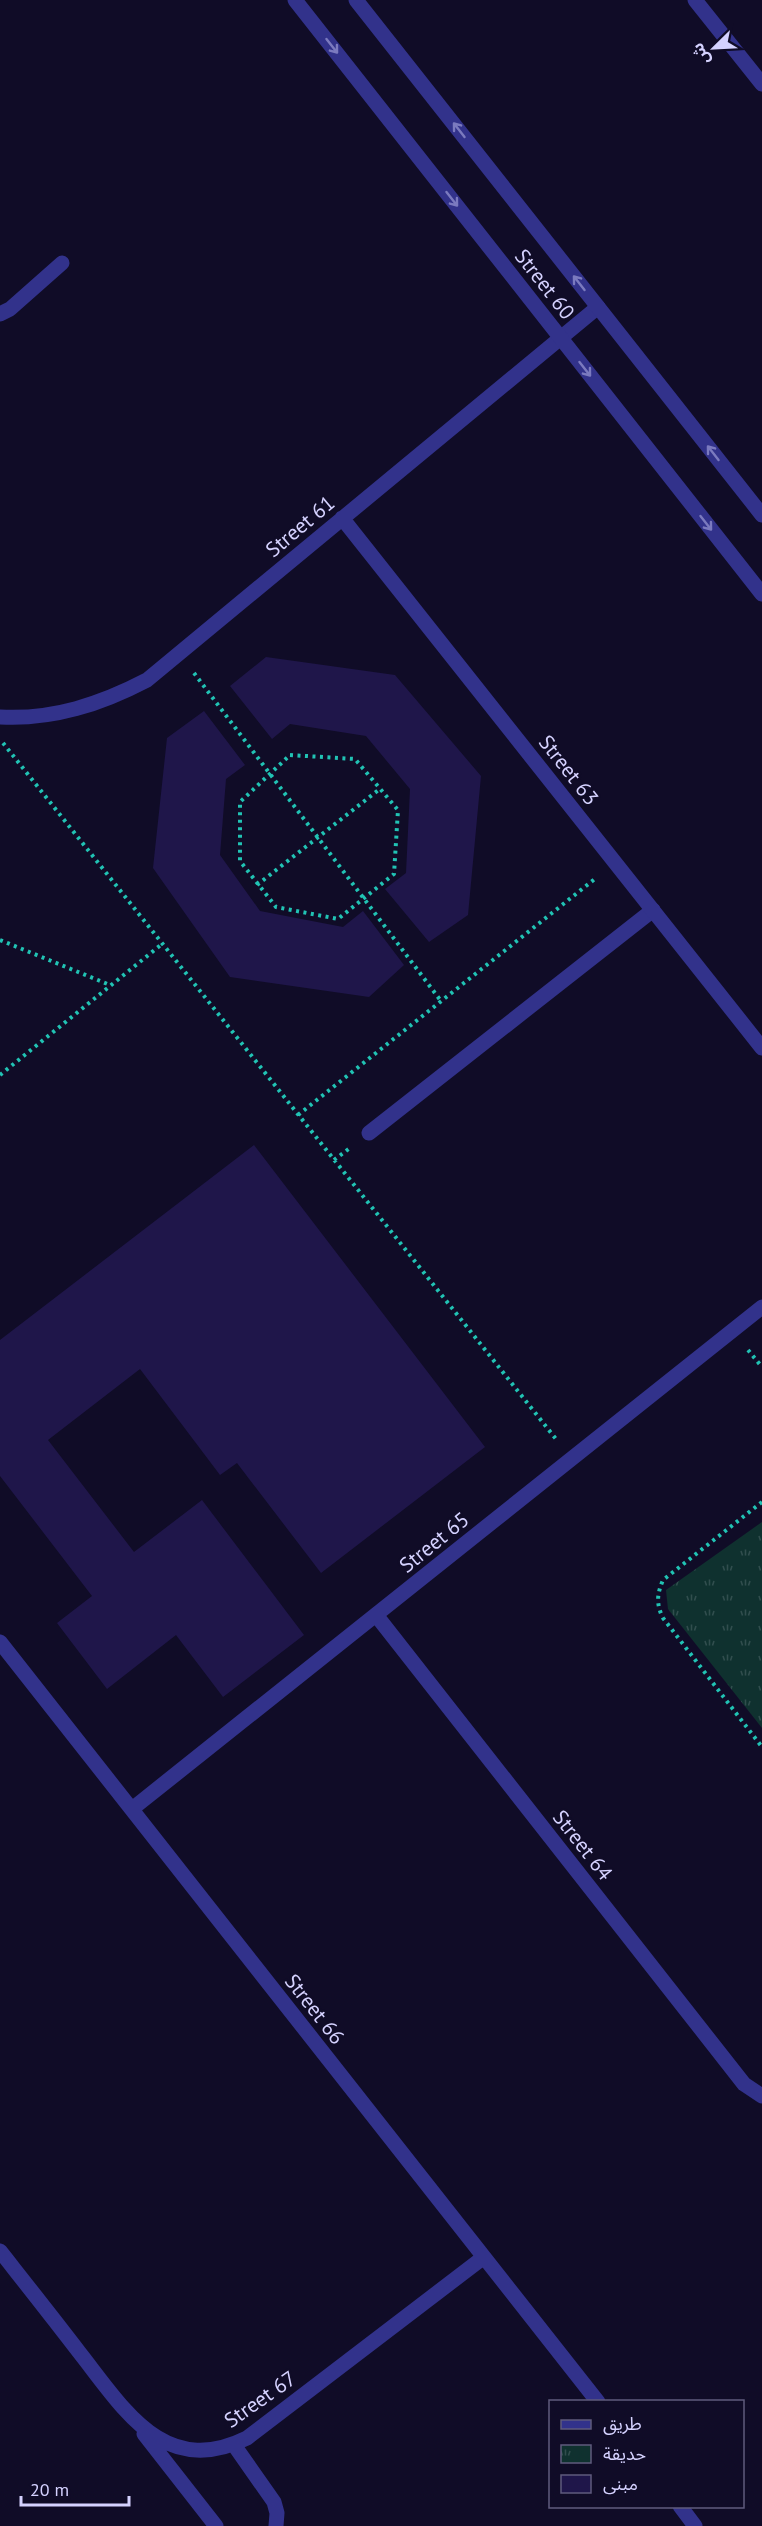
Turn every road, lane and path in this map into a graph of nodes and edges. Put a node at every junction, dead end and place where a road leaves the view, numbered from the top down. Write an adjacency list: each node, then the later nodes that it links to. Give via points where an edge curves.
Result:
1 (295, 0): 8 (street, Street 60, one-way to 8)
2 (356, 0): 6 (street, Street 60, one-way to 2)
3 (694, 0): 4 (street)
4 (762, 84)
5 (62, 263): 7 (street)
6 (598, 307): 8 (street, Street 61); 9 (street, Street 60, one-way to 6)
7 (0, 314)
8 (561, 338): 10 (street, Street 61); 11 (street, Street 60, one-way to 11)
9 (762, 516)
10 (342, 518): 12 (street, Street 61); 18 (street, Street 63)
11 (762, 594)
12 (179, 654): 13 (street, Street 61, via 147,680 94,704 39,716); 15 (path)
13 (0, 717)
14 (0, 740): 23 (path)
15 (270, 773): 16 (path, via 290,755 350,758 360,763); 17 (path); 19 (path, via 239,806 240,861)
16 (381, 788): 17 (path); 20 (path, via 398,810 395,870 392,878)
17 (318, 837): 19 (path); 20 (path)
18 (615, 862): 21 (street, Street 63); 25 (path)
19 (257, 885): 20 (path, via 276,907 333,919 344,916)
20 (364, 899): 25 (path)
21 (653, 910): 26 (street, Street 63); 29 (street)
22 (0, 940): 24 (path)
23 (162, 944): 24 (path); 28 (path)
24 (110, 985): 27 (path)
25 (441, 1001): 28 (path)
26 (762, 1048)
27 (0, 1075)
28 (298, 1115): 31 (path)
29 (369, 1133)
30 (762, 1307): 31 (street, Street 65)
31 (572, 1459): 33 (street, Street 65)
32 (762, 1502): 35 (path, via 663,1580 657,1598 663,1618)
33 (376, 1615): 36 (street, Street 65); 37 (street, Street 64, via 744,2084)
34 (0, 1642): 36 (street, Street 66)
35 (762, 1747)
36 (132, 1809): 39 (street, Street 66)
37 (762, 2096)
38 (0, 2251): 41 (street, Street 67)
39 (484, 2257): 40 (street, Street 66); 42 (street, Street 67)
40 (596, 2400)
41 (135, 2422): 42 (street, Street 67, via 182,2449 217,2450); 44 (street)
42 (234, 2445): 45 (street, via 274,2502)
43 (682, 2508): 46 (street)
44 (216, 2526)
45 (276, 2526)
46 (695, 2526)

